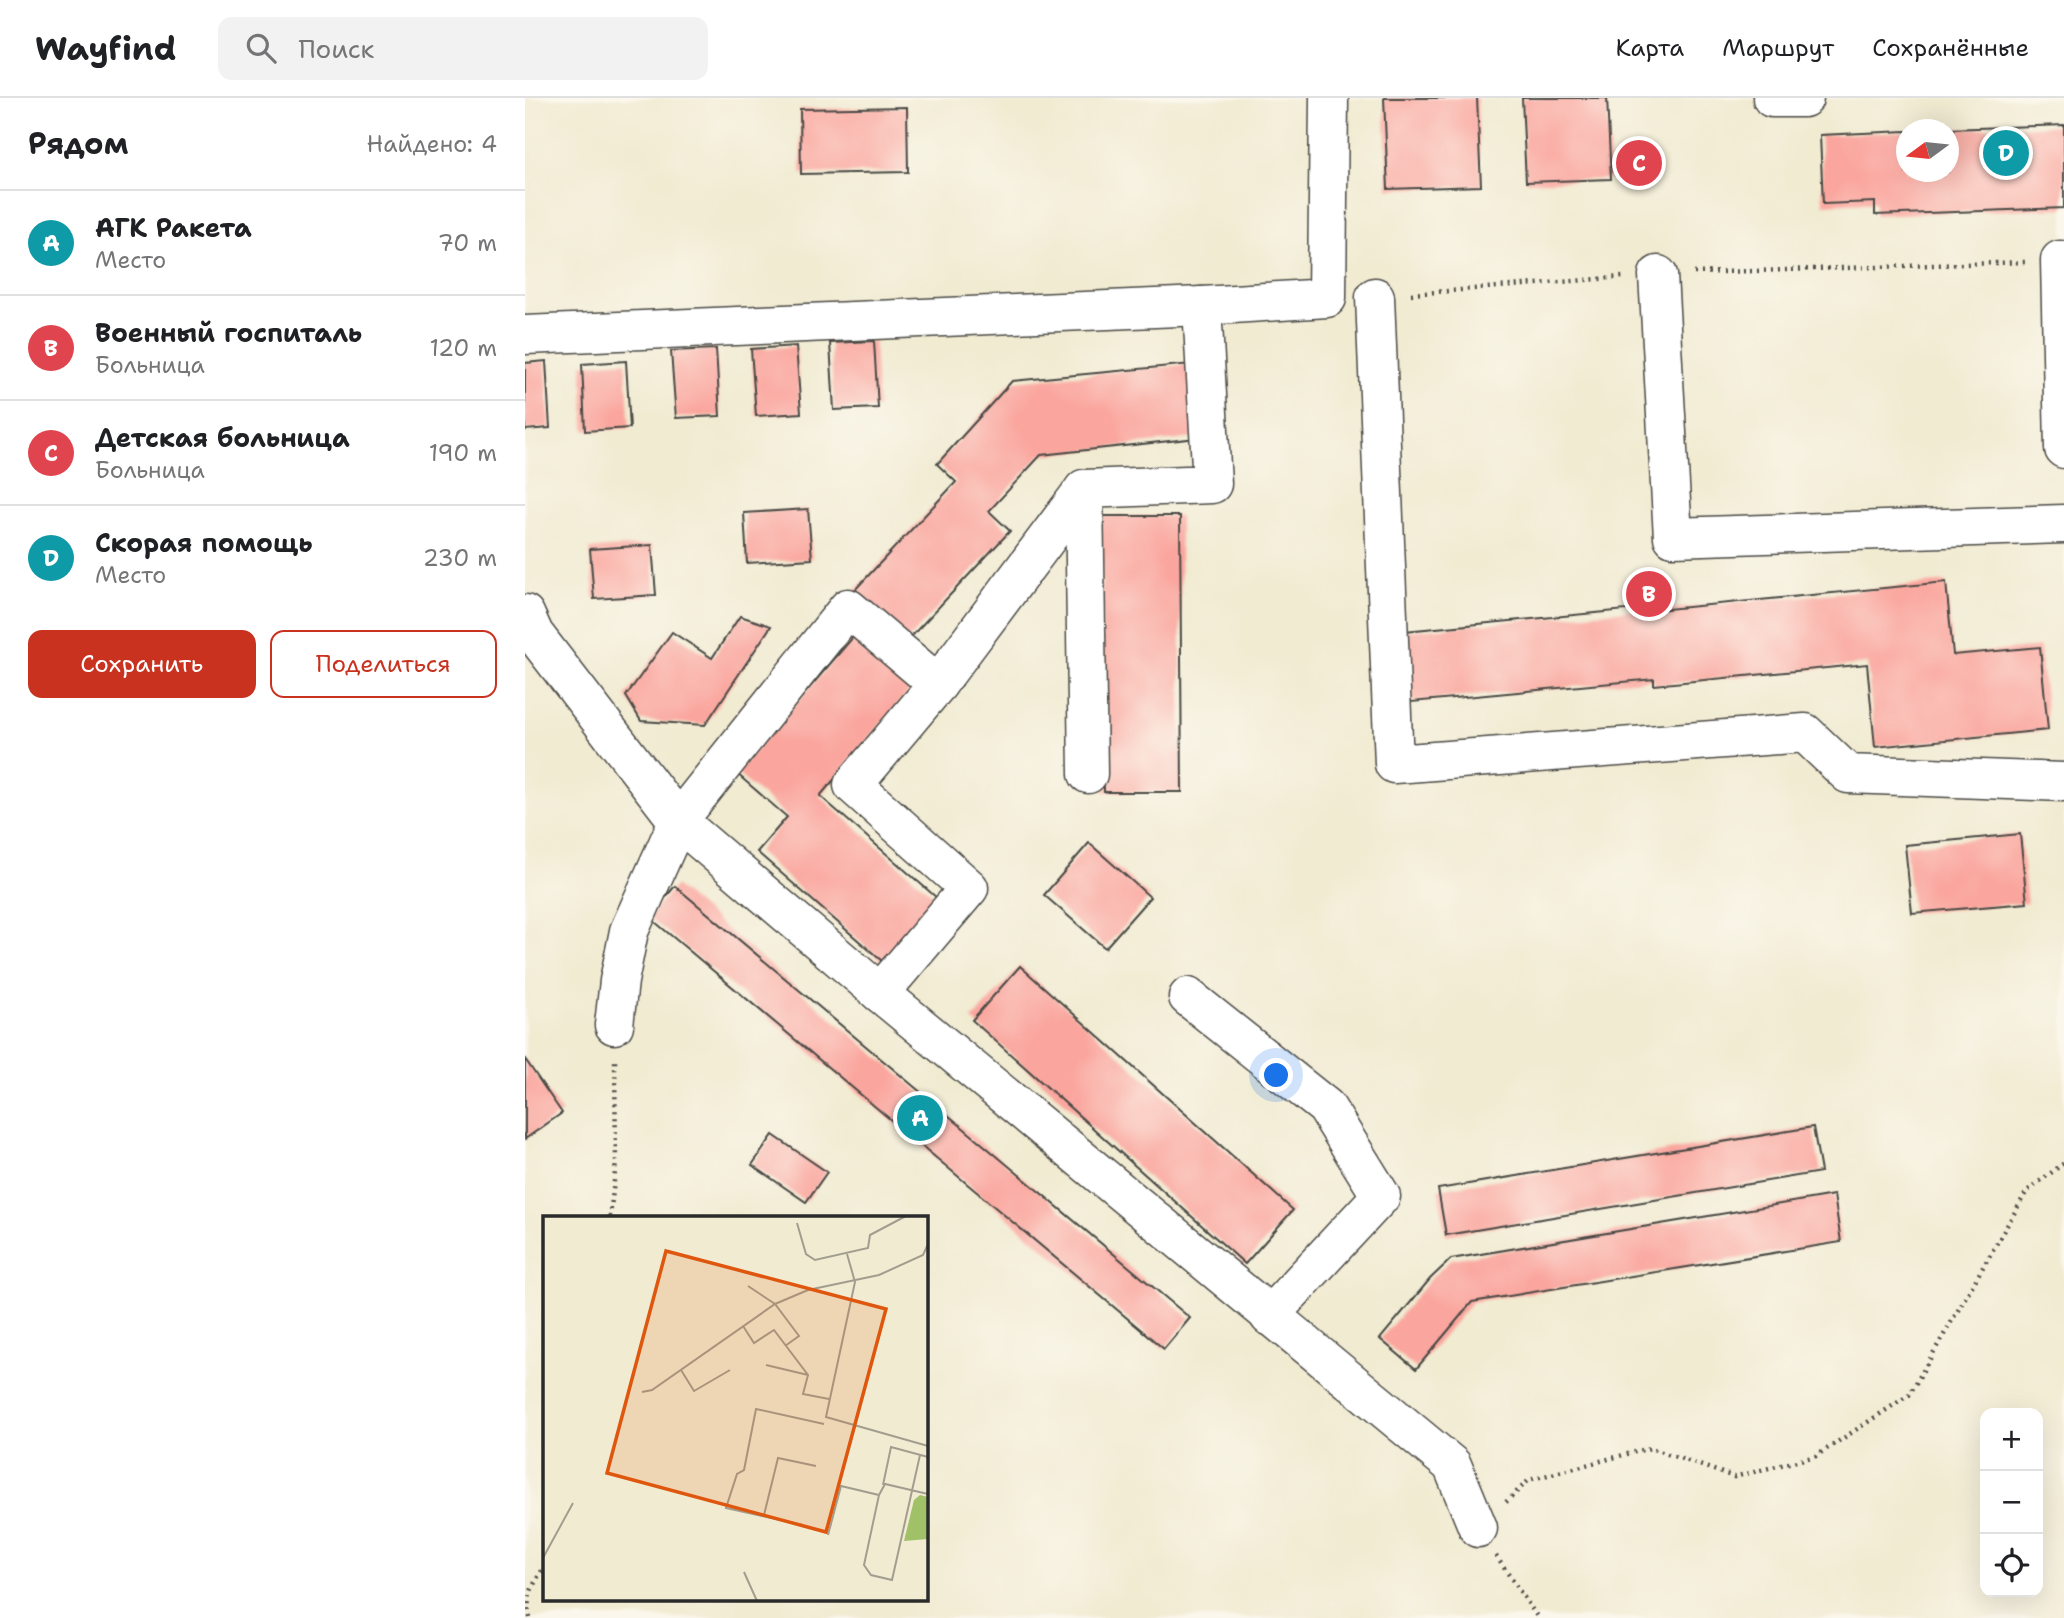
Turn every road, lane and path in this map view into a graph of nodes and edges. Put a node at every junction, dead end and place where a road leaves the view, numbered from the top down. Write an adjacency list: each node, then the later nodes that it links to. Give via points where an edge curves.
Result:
1 (1329, 98): 7 (street, via 1327,298)
2 (1772, 98): 3 (street)
3 (1804, 98)
4 (2060, 260): 9 (street)
5 (1658, 275): 11 (street, via 1673,537)
6 (1375, 297): 15 (street, via 1394,764 1805,733 1848,774)
7 (1202, 306): 8 (street); 10 (street, via 1212,484)
8 (525, 335)
9 (2064, 449)
10 (1084, 489): 13 (street); 14 (street)
11 (2064, 524)
12 (525, 614): 16 (street, via 534,634)
13 (938, 684): 16 (street, via 848,608); 17 (street, via 853,785 969,888)
14 (1088, 774)
15 (2064, 782)
16 (678, 821): 17 (street); 19 (street, via 629,931)
17 (880, 993): 22 (street)
18 (1188, 997): 22 (street, via 1326,1107 1381,1196)
19 (614, 1025): 21 (path, via 616,1163)
20 (2064, 1163): 23 (path, via 2027,1191 1909,1395 1816,1455 1734,1477 1650,1448 1529,1480)
21 (610, 1216)
22 (1269, 1316): 23 (street, via 1452,1465)
23 (1478, 1528): 26 (path)
24 (543, 1569): 25 (path, via 531,1587)
25 (530, 1618)
26 (1538, 1618)

